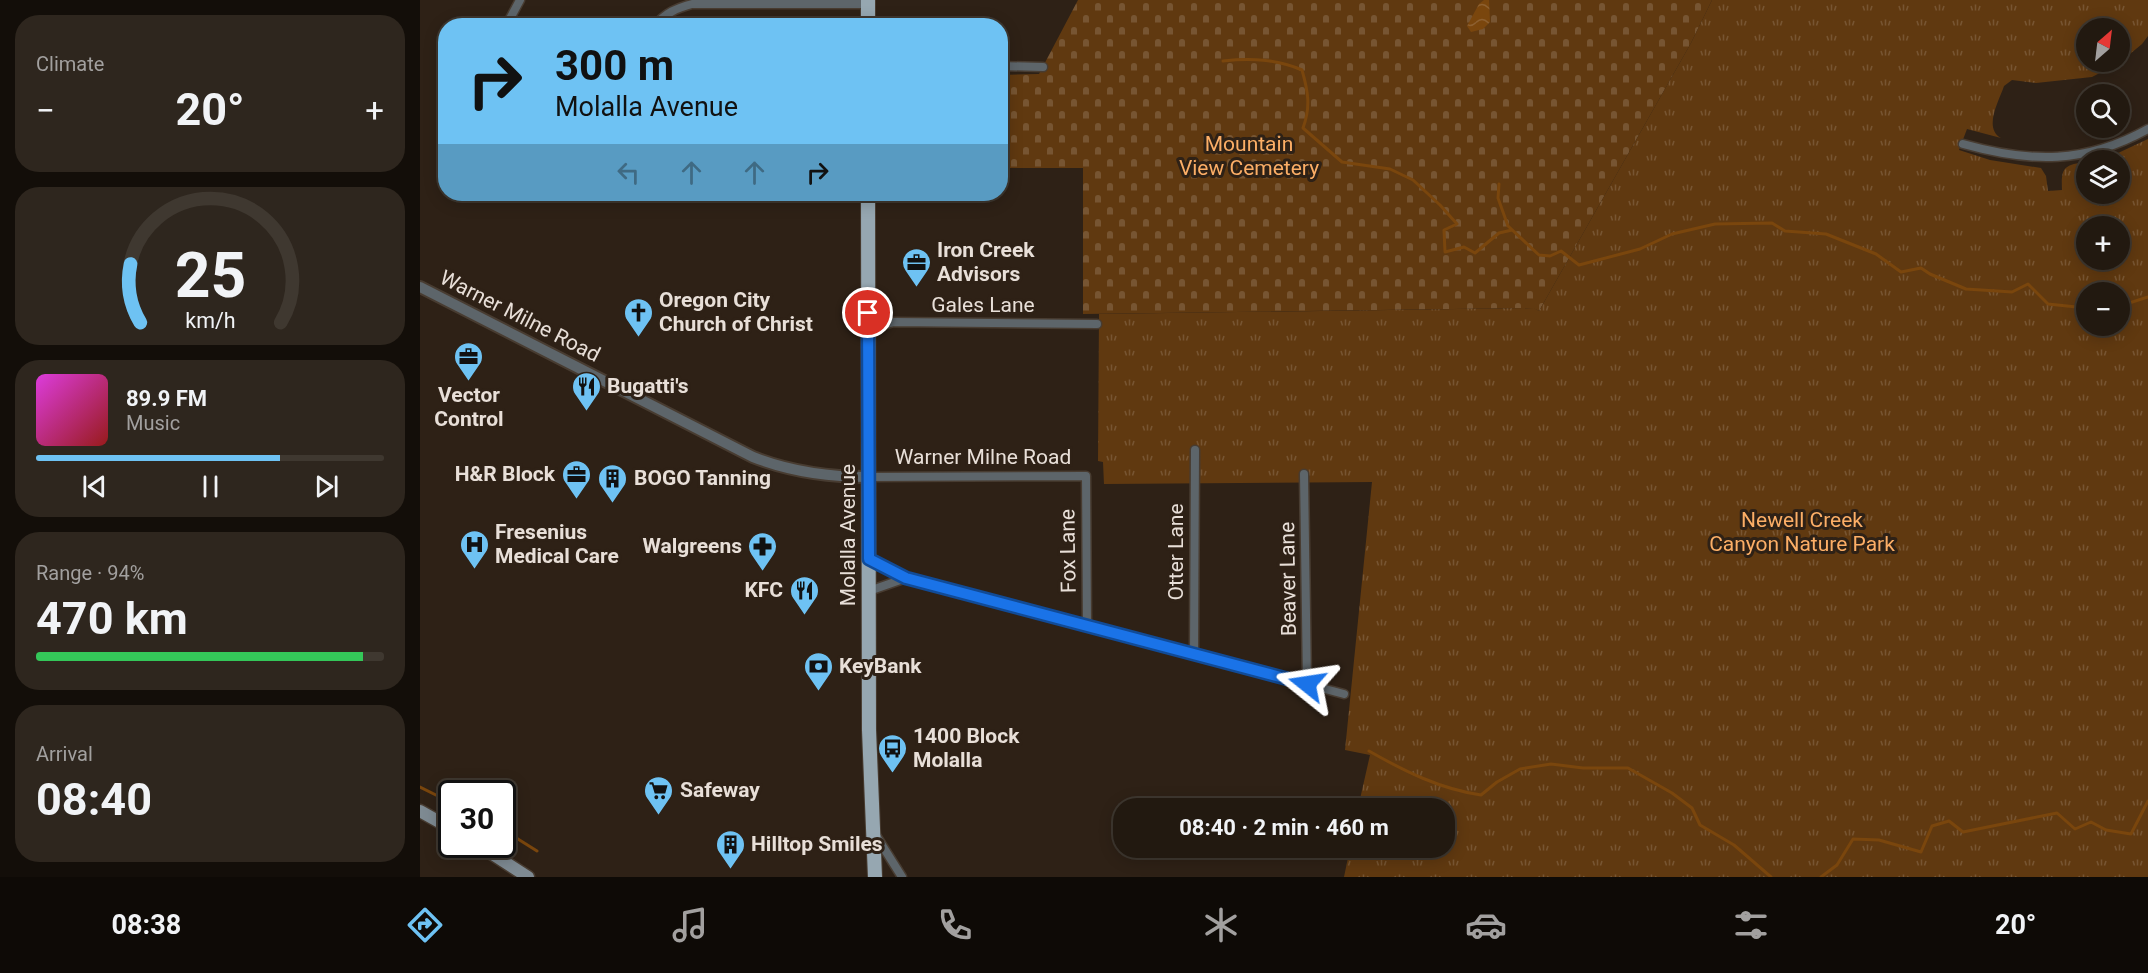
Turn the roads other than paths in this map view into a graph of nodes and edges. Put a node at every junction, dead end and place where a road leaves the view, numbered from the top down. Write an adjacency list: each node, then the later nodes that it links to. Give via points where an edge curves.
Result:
1 (520, 0): 3 (street)
2 (868, 2): 4 (street, via 692,4); 5 (main road)
3 (510, 18)
4 (660, 18)
5 (868, 18)
6 (1008, 66): 7 (street)
7 (1043, 67)
8 (2148, 129): 9 (street, via 2068,157 1995,153)
9 (1963, 144)
10 (868, 201): 13 (main road, Molalla Avenue)
11 (420, 287): 17 (street, Warner Milne Road, via 753,457 806,473)
12 (1097, 324): 13 (street, Gales Lane)
13 (868, 325): 17 (main road, Molalla Avenue)
14 (1195, 450): 22 (street, Otter Lane)
15 (1305, 474): 23 (street, Beaver Lane)
16 (1086, 476): 17 (street, Warner Milne Road); 21 (street, Fox Lane)
17 (869, 477): 18 (main road, Molalla Avenue)
18 (869, 559): 19 (street); 20 (main road, Molalla Avenue)
19 (906, 578): 20 (street); 21 (street)
20 (869, 591): 27 (main road, Molalla Avenue)
21 (1087, 626): 22 (street)
22 (1194, 654): 23 (street)
23 (1307, 684): 24 (street)
24 (1344, 694)
25 (420, 811): 26 (main road)
26 (438, 822)
27 (873, 831): 30 (main road, Molalla Avenue); 31 (street)
28 (499, 858): 29 (main road)
29 (528, 877)
30 (875, 877)
31 (902, 877)

